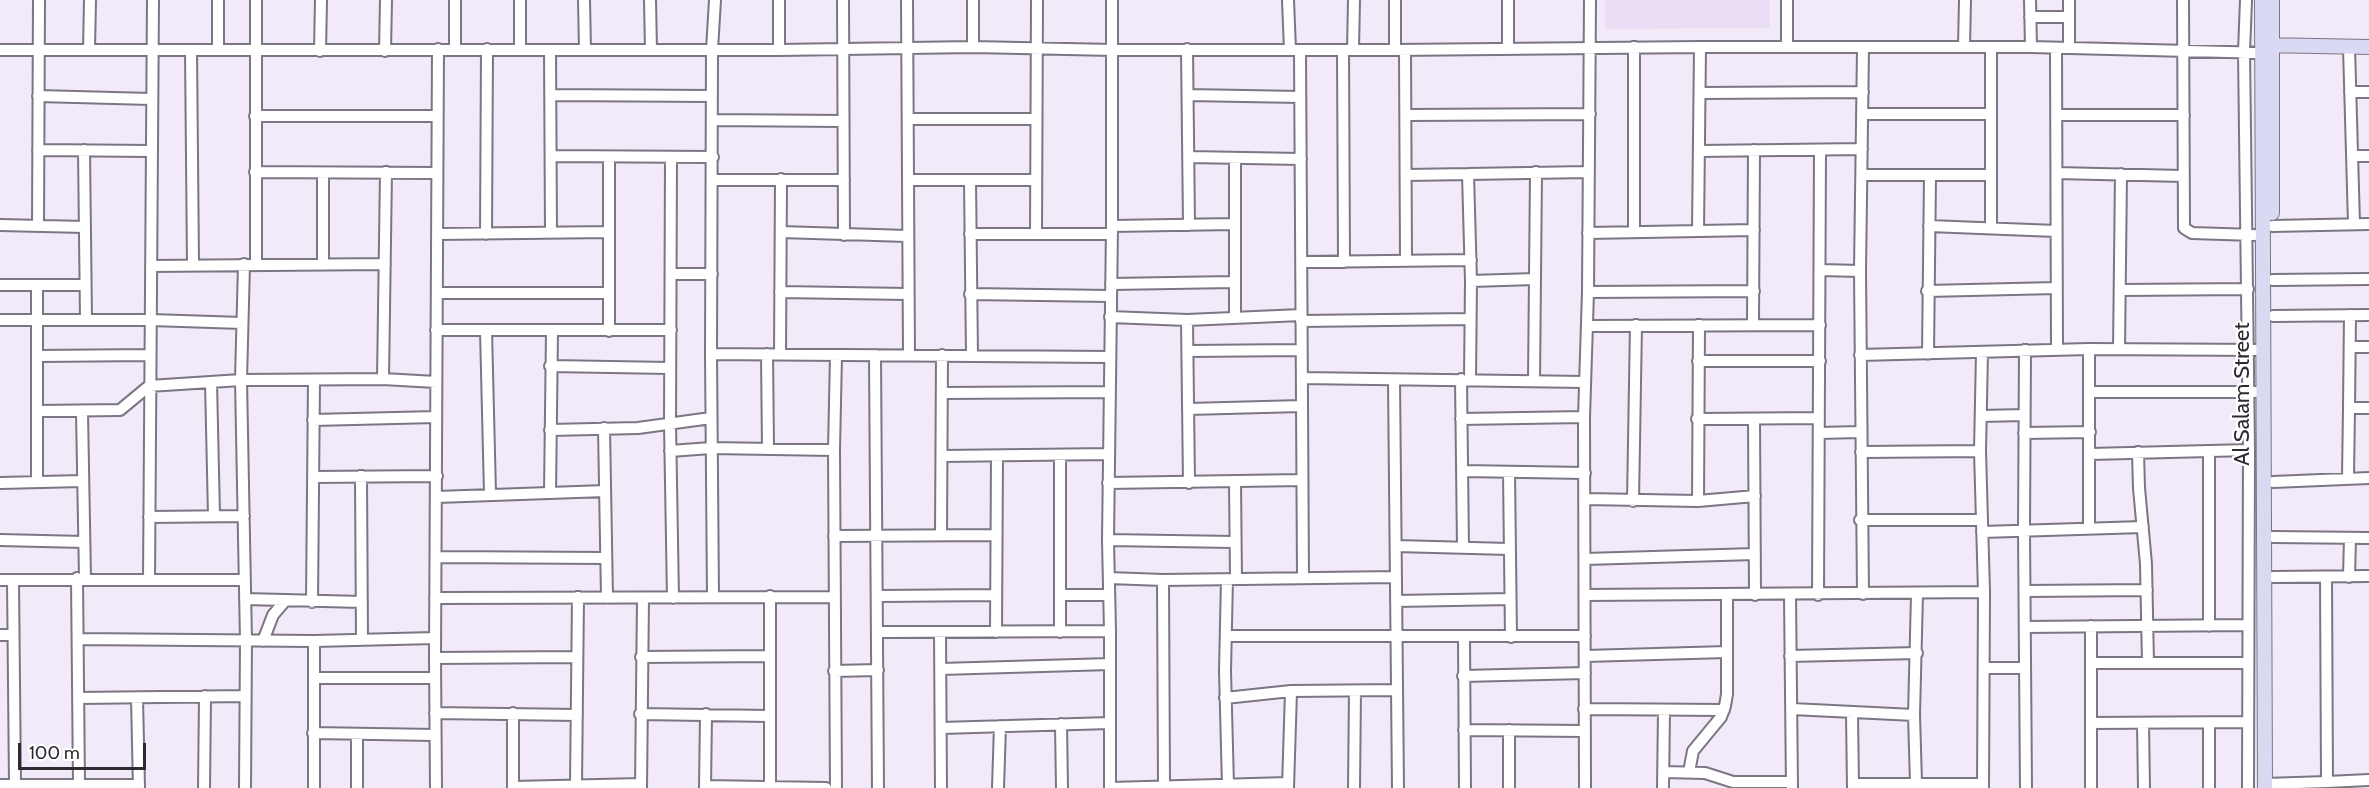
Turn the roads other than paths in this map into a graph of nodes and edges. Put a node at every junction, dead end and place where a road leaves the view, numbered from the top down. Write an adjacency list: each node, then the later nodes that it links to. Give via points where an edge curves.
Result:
1 (39, 0): 58 (street)
2 (90, 0): 59 (street)
3 (153, 0): 60 (street)
4 (218, 0): 62 (street)
5 (256, 0): 63 (street)
6 (321, 0): 73 (street)
7 (386, 0): 74 (street)
8 (455, 0): 50 (street)
9 (520, 0): 52 (street)
10 (584, 0): 65 (street)
11 (650, 0): 66 (street)
12 (715, 0): 67 (street)
13 (779, 0): 68 (street)
14 (843, 0): 53 (street)
15 (907, 0): 42 (street)
16 (973, 0): 34 (street)
17 (1037, 0): 43 (street)
18 (1112, 0): 69 (street)
19 (1288, 0): 70 (street)
20 (1354, 0): 71 (street)
21 (1395, 0): 72 (street)
22 (1508, 0): 55 (street)
23 (1590, 0): 44 (street)
24 (1787, 0): 37 (street)
25 (1965, 0): 38 (street)
26 (2030, 0): 32 (street)
27 (2069, 0): 33 (street)
28 (2183, 0): 75 (street)
29 (2246, 0): 76 (street)
30 (2262, 0): 56 (main road, Al Salam Street)
31 (2272, 0): 56 (main road, Al Salam Street)
32 (2030, 17): 33 (street); 39 (street)
33 (2069, 17): 48 (street)
34 (973, 47): 42 (street); 43 (street)
35 (1634, 47): 36 (street); 44 (street); 146 (street)
36 (1700, 47): 37 (street); 80 (street)
37 (1787, 47): 45 (street)
38 (1964, 47): 45 (street); 46 (street)
39 (2031, 47): 46 (street); 47 (street)
40 (2349, 47): 41 (main road); 56 (main road); 78 (street)
41 (2369, 47)
42 (907, 48): 53 (street); 95 (street)
43 (1037, 48): 69 (street); 96 (street)
44 (1591, 48): 55 (street); 87 (street)
45 (1863, 48): 77 (street)
46 (1991, 48): 89 (street)
47 (2056, 48): 48 (street); 91 (street)
48 (2069, 48): 75 (street)
49 (438, 49): 50 (street); 74 (street); 94 (street)
50 (455, 49): 51 (street)
51 (487, 49): 52 (street); 155 (street)
52 (520, 49): 64 (street)
53 (842, 49): 68 (street); 98 (street)
54 (1187, 49): 69 (street); 70 (street); 82 (street)
55 (1508, 49): 72 (street)
56 (2267, 49): 76 (street); 149 (main road, Al Salam Street)
57 (0, 50): 58 (street)
58 (38, 50): 59 (street); 83 (street)
59 (89, 50): 60 (street)
60 (152, 50): 61 (street); 86 (street)
61 (191, 50): 62 (street); 165 (street)
62 (218, 50): 63 (street)
63 (256, 50): 73 (street); 93 (street)
64 (550, 50): 65 (street); 81 (street)
65 (585, 50): 66 (street)
66 (651, 50): 67 (street)
67 (712, 50): 68 (street); 84 (street)
68 (779, 50)
69 (1113, 50): 144 (street)
70 (1295, 50): 71 (street); 85 (street)
71 (1348, 50): 72 (street); 164 (street)
72 (1400, 50): 90 (street)
73 (320, 51): 74 (street)
74 (385, 51)
75 (2183, 52): 76 (street); 92 (street)
76 (2244, 52): 159 (street)
77 (1863, 92): 80 (street); 88 (street)
78 (2350, 92): 79 (street); 107 (street)
79 (2369, 92)
80 (1700, 93): 105 (street)
81 (550, 95): 84 (street); 106 (street)
82 (1188, 95): 85 (street); 110 (street)
83 (38, 96): 86 (street); 100 (street)
84 (712, 96): 97 (street)
85 (1300, 96): 114 (street)
86 (151, 99): 104 (street)
87 (1590, 114): 90 (street); 119 (street)
88 (1863, 114): 89 (street); 99 (street)
89 (1991, 114): 126 (street)
90 (1406, 115): 124 (street)
91 (2057, 115): 92 (street); 120 (street)
92 (2184, 115): 128 (street)
93 (255, 116): 94 (street); 115 (street)
94 (436, 116): 117 (street)
95 (909, 119): 96 (street); 132 (street)
96 (1035, 119): 134 (street)
97 (712, 120): 98 (street); 109 (street)
98 (843, 121): 131 (street)
99 (1862, 149): 103 (street); 125 (street)
100 (38, 150): 101 (street); 140 (street)
101 (84, 150): 104 (street); 142 (street)
102 (1754, 150): 103 (street); 105 (street); 145 (street)
103 (1820, 150): 170 (street)
104 (151, 151): 169 (street)
105 (1700, 151): 147 (street)
106 (551, 156): 111 (street); 150 (street)
107 (2352, 156): 108 (street); 136 (street)
108 (2369, 156)
109 (713, 157): 112 (street); 130 (street)
110 (1189, 157): 113 (street); 139 (street)
111 (609, 158): 112 (street); 151 (street)
112 (671, 158): 172 (street)
113 (1234, 158): 114 (street); 135 (street)
114 (1301, 159): 163 (street)
115 (255, 172): 121 (street); 166 (street)
116 (386, 172): 117 (street); 121 (street); 167 (street)
117 (436, 172): 154 (street)
118 (1536, 172): 119 (street); 122 (street); 174 (street)
119 (1588, 172): 153 (street)
120 (2057, 172): 123 (street); 148 (street)
121 (323, 173): 168 (street)
122 (1468, 174): 124 (street); 161 (street)
123 (2121, 174): 128 (street); 185 (street)
124 (1407, 175): 162 (street)
125 (1862, 175): 127 (street); 171 (street)
126 (1991, 175): 127 (street); 143 (street)
127 (1930, 176): 141 (street)
128 (2183, 176): 159 (street, via 2187,232)
129 (781, 179): 130 (street); 131 (street); 152 (street)
130 (713, 180): 173 (street)
131 (844, 180): 158 (street)
132 (908, 180): 133 (street); 160 (street)
133 (970, 180): 134 (street); 156 (street)
134 (1035, 180): 157 (street)
135 (1234, 224): 139 (street); 178 (street)
136 (2354, 224): 137 (street); 149 (street)
137 (2369, 224)
138 (0, 225): 140 (street)
139 (1189, 225): 144 (street)
140 (38, 226): 142 (street)
141 (1929, 226): 143 (street); 187 (street)
142 (85, 227): 182 (street)
143 (1991, 228): 148 (street)
144 (1112, 230): 157 (street); 179 (street)
145 (1754, 230): 147 (street); 186 (street)
146 (1634, 231): 147 (street); 153 (street)
147 (1698, 231)
148 (2056, 231): 183 (street)
149 (2268, 231): 159 (street); 176 (main road, Al Salam Street); 226 (main road, Al Salam Street)
150 (551, 232): 151 (street); 155 (street)
151 (608, 232): 191 (street)
152 (781, 232): 158 (street); 188 (street)
153 (1588, 233): 189 (street)
154 (437, 234): 155 (street); 190 (street)
155 (486, 234)
156 (970, 234): 157 (street); 193 (street)
157 (1036, 234)
158 (844, 235): 160 (street)
159 (2247, 235): 184 (street)
160 (907, 236): 192 (street)
161 (1471, 260): 162 (street); 177 (street)
162 (1406, 261): 164 (street)
163 (1302, 262): 164 (street); 200 (street)
164 (1344, 262)
165 (193, 264): 166 (street); 169 (street)
166 (250, 264): 168 (street); 207 (street)
167 (385, 264): 168 (street); 247 (street)
168 (323, 265)
169 (151, 266): 204 (street)
170 (1821, 270): 171 (street); 212 (street)
171 (1860, 271): 236 (street)
172 (671, 274): 173 (street); 215 (street)
173 (712, 274): 229 (street)
174 (1535, 279): 177 (street); 252 (street)
175 (2369, 279): 176 (street)
176 (2272, 280): 197 (main road, Al Salam Street)
177 (1471, 281): 201 (street)
178 (1233, 282): 179 (street); 199 (street)
179 (1111, 284): 194 (street)
180 (0, 285): 181 (street)
181 (37, 285): 182 (street); 206 (street)
182 (85, 285): 203 (street)
183 (2056, 288): 187 (street); 224 (street)
184 (2248, 289): 185 (street); 225 (street)
185 (2121, 290): 221 (street)
186 (1754, 291): 189 (street); 210 (street)
187 (1927, 291): 232 (street)
188 (780, 292): 192 (street); 231 (street)
189 (1588, 292): 211 (street)
190 (437, 293): 191 (street); 213 (street)
191 (609, 293): 217 (street)
192 (908, 294): 235 (street)
193 (970, 294): 194 (street); 240 (street)
194 (1110, 296): 198 (street)
195 (2350, 315): 196 (street); 197 (street); 218 (street)
196 (2369, 315)
197 (2272, 316): 310 (main road, Al Salam Street)
198 (1110, 317): 205 (street); 241 (street)
199 (1235, 318): 200 (street); 205 (street)
200 (1301, 318): 201 (street); 222 (street)
201 (1470, 319): 248 (street)
202 (0, 320): 206 (street)
203 (86, 320): 204 (street); 206 (street)
204 (151, 320): 207 (street); 238 (street)
205 (1187, 320): 227 (street)
206 (37, 321): 237 (street)
207 (242, 323): 249 (street)
208 (1636, 325): 209 (street); 211 (street); 321 (street)
209 (1699, 325): 210 (street); 242 (street)
210 (1754, 325): 212 (street)
211 (1587, 326): 255 (street)
212 (1820, 326): 243 (street)
213 (436, 330): 214 (street); 254 (street)
214 (486, 330): 216 (street); 317 (street)
215 (671, 330): 217 (street); 245 (street)
216 (552, 331): 217 (street); 244 (street)
217 (609, 331)
218 (2350, 346): 219 (street); 263 (street)
219 (2369, 347)
220 (2089, 349): 221 (street); 224 (street); 258 (street)
221 (2119, 349): 225 (street)
222 (1301, 350): 227 (street); 246 (street)
223 (2025, 350): 224 (street); 228 (street); 268 (street)
224 (2057, 350)
225 (2248, 350): 226 (street); 259 (street)
226 (2263, 350): 260 (main road, Al Salam Street)
227 (1188, 351): 265 (street)
228 (1982, 352): 232 (street); 269 (street)
229 (711, 354): 230 (street); 272 (street)
230 (767, 354): 231 (street); 286 (street)
231 (780, 354): 233 (street)
232 (1928, 354): 236 (street)
233 (836, 355): 234 (street); 287 (street)
234 (875, 355): 235 (street); 332 (street)
235 (909, 355): 239 (street)
236 (1860, 355): 281 (street)
237 (37, 356): 238 (street); 266 (street)
238 (149, 356): 256 (street)
239 (942, 356): 240 (street); 261 (street)
240 (972, 356): 241 (street)
241 (1109, 357): 257 (street)
242 (1698, 361): 243 (street); 275 (street)
243 (1820, 361): 273 (street)
244 (550, 366): 245 (street); 280 (street)
245 (670, 368): 278 (street)
246 (1302, 378): 251 (street); 262 (street)
247 (383, 379): 250 (street); 254 (street)
248 (1466, 379): 251 (street); 252 (street); 274 (street)
249 (241, 380): 250 (street); 253 (street); 324 (street)
250 (314, 380): 277 (street)
251 (1394, 380): 343 (street)
252 (1534, 381): 255 (street)
253 (211, 382): 256 (street); 323 (street)
254 (436, 382): 270 (street)
255 (1585, 382): 271 (street)
256 (149, 386): 267 (street, via 120,410); 325 (street)
257 (1109, 392): 261 (street); 294 (street)
258 (2090, 392): 259 (street); 282 (street)
259 (2248, 392): 260 (street); 288 (street)
260 (2264, 392): 471 (main road, Al Salam Street)
261 (942, 393): 297 (street)
262 (1302, 406): 265 (street); 307 (street)
263 (2349, 408): 264 (street); 305 (street)
264 (2369, 408)
265 (1188, 409): 313 (street)
266 (37, 411): 267 (street); 309 (street)
267 (82, 412): 308 (street)
268 (2024, 415): 269 (street); 284 (street)
269 (1981, 416): 290 (street)
270 (436, 417): 277 (street); 303 (street)
271 (1584, 417): 274 (street); 301 (street)
272 (711, 418): 278 (street); 285 (street)
273 (1819, 418): 276 (street); 283 (street)
274 (1461, 419): 299 (street)
275 (1697, 419): 276 (street); 322 (street)
276 (1754, 419): 318 (street)
277 (313, 420): 304 (street)
278 (670, 424): 279 (street); 289 (street)
279 (604, 428): 280 (street); 315 (street)
280 (550, 430): 316 (street)
281 (1860, 432): 283 (street); 292 (street)
282 (2090, 432): 284 (street); 295 (street)
283 (1819, 433): 375 (street)
284 (2024, 433): 330 (street)
285 (711, 448): 286 (street); 289 (street); 380 (street)
286 (768, 448): 287 (street)
287 (834, 450): 335 (street)
288 (2249, 450): 291 (street); 392 (street)
289 (670, 451): 385 (street)
290 (1980, 451): 292 (street); 327 (street)
291 (2209, 451): 293 (street); 395 (street)
292 (1862, 452): 326 (street)
293 (2138, 452): 295 (street); 328 (street)
294 (1109, 454): 296 (street); 312 (street)
295 (2090, 454): 329 (street)
296 (1060, 455): 298 (street); 370 (street)
297 (942, 456): 298 (street); 333 (street)
298 (997, 456): 334 (street)
299 (1462, 471): 300 (street); 344 (street)
300 (1509, 472): 301 (street); 345 (street)
301 (1585, 473): 320 (street)
302 (361, 476): 303 (street); 304 (street); 391 (street)
303 (437, 476): 319 (street)
304 (314, 477): 390 (street)
305 (2348, 477): 306 (street); 310 (street)
306 (2369, 478)
307 (1302, 480): 314 (street); 357 (street)
308 (82, 481): 309 (street); 341 (street)
309 (37, 482): 311 (street)
310 (2273, 482): 336 (main road, Al Salam Street)
311 (0, 483)
312 (1108, 483): 313 (street); 340 (street)
313 (1189, 483): 314 (street)
314 (1235, 483): 342 (street)
315 (605, 491): 316 (street); 348 (street)
316 (550, 493): 317 (street)
317 (489, 494): 319 (street)
318 (1755, 496): 322 (street); 346 (street)
319 (437, 497): 347 (street)
320 (1585, 499): 321 (street); 349 (street)
321 (1634, 501): 322 (street)
322 (1698, 501)
323 (213, 516): 324 (street); 325 (street)
324 (244, 516): 362 (street)
325 (149, 517): 358 (street)
326 (1860, 520): 327 (street); 367 (street)
327 (1982, 520): 331 (street)
328 (2143, 527): 329 (street); 364 (street)
329 (2089, 528): 330 (street)
330 (2024, 531): 331 (street); 365 (street)
331 (1982, 532): 366 (street)
332 (877, 535): 333 (street); 335 (street); 377 (street)
333 (941, 535): 334 (street)
334 (996, 535): 369 (street)
335 (834, 536): 381 (street)
336 (2273, 537): 337 (street); 352 (main road, Al Salam Street)
337 (2350, 538): 338 (street); 354 (street)
338 (2369, 538)
339 (0, 540): 341 (street)
340 (1108, 540): 342 (street); 356 (street)
341 (84, 542): 355 (street)
342 (1234, 542): 359 (street)
343 (1396, 546): 344 (street); 351 (street)
344 (1463, 548): 345 (street)
345 (1509, 549): 387 (street)
346 (1755, 554): 349 (street); 373 (street)
347 (436, 557): 348 (street); 382 (street)
348 (606, 558): 383 (street)
349 (1585, 559): 372 (street)
350 (2369, 576): 354 (street)
351 (1396, 577): 357 (street); 389 (street)
352 (2273, 577): 353 (street); 471 (main road, Al Salam Street)
353 (2326, 577): 354 (street); 475 (street)
354 (2349, 577)
355 (81, 578): 358 (street); 361 (street); 410 (street)
356 (1109, 578): 363 (street); 371 (street)
357 (1303, 578): 359 (street)
358 (149, 579): 362 (street)
359 (1231, 579): 363 (street); 404 (street)
360 (0, 580): 361 (street)
361 (12, 580): 403 (street)
362 (245, 580): 386 (street)
363 (1162, 580): 484 (street)
364 (2147, 590): 365 (street); 394 (street)
365 (2025, 591): 396 (street)
366 (1984, 592): 368 (street); 427 (street)
367 (1863, 594): 368 (street); 375 (street)
368 (1917, 594): 416 (street)
369 (996, 595): 377 (street); 399 (street)
370 (1060, 595): 371 (street); 400 (street)
371 (1109, 595): 401 (street)
372 (1585, 595): 378 (street); 406 (street)
373 (1755, 595): 374 (street); 378 (street)
374 (1790, 595): 375 (street); 419 (street)
375 (1818, 595)
376 (770, 596): 380 (street); 381 (street); 417 (street)
377 (878, 596): 397 (street)
378 (1727, 596): 415 (street)
379 (578, 597): 382 (street); 383 (street); 421 (street)
380 (713, 597): 385 (street)
381 (834, 597): 431 (street)
382 (435, 598): 409 (street)
383 (608, 598): 384 (street)
384 (643, 598): 385 (street); 422 (street)
385 (673, 598)
386 (245, 599): 388 (street); 412 (street)
387 (1510, 599): 389 (street); 408 (street)
388 (285, 601): 390 (street); 413 (street, via 273,615)
389 (1396, 601): 405 (street)
390 (312, 602): 391 (street)
391 (362, 602): 411 (street)
392 (2247, 625): 395 (street); 425 (street)
393 (2091, 626): 394 (street); 396 (street); 423 (street)
394 (2147, 626): 395 (street); 424 (street)
395 (2209, 626)
396 (2025, 627): 428 (street)
397 (878, 632): 398 (street); 430 (street)
398 (940, 632): 399 (street); 429 (street)
399 (996, 632): 400 (street)
400 (1060, 632): 401 (street)
401 (1110, 632): 426 (street)
402 (0, 635): 403 (street)
403 (13, 635): 480 (street)
404 (1226, 636): 405 (street); 443 (street)
405 (1396, 636): 407 (street); 436 (street)
406 (1585, 636): 408 (street); 418 (street)
407 (1464, 637): 408 (street); 433 (street)
408 (1511, 637)
409 (435, 638): 411 (street); 420 (street)
410 (78, 639): 412 (street); 441 (street)
411 (362, 640): 414 (street)
412 (246, 641): 413 (street); 440 (street)
413 (263, 641): 414 (street)
414 (314, 641): 434 (street)
415 (1727, 652): 418 (street); 446 (street)
416 (1917, 653): 419 (street); 454 (street)
417 (769, 656): 422 (street); 455 (street)
418 (1585, 656): 432 (street)
419 (1791, 656): 445 (street)
420 (435, 657): 421 (street); 435 (street)
421 (577, 657): 453 (street)
422 (641, 657): 451 (street)
423 (2091, 663): 424 (street); 457 (street)
424 (2148, 663): 425 (street)
425 (2248, 663): 460 (street)
426 (1110, 664): 429 (street); 456 (street)
427 (1984, 668): 428 (street); 488 (street)
428 (2025, 668): 511 (street)
429 (940, 669): 463 (street)
430 (878, 670): 431 (street); 500 (street)
431 (834, 671): 499 (street)
432 (1585, 674): 433 (street); 444 (street)
433 (1463, 676): 464 (street)
434 (314, 678): 435 (street); 467 (street)
435 (435, 678): 448 (street)
436 (1396, 690): 438 (street); 506 (street)
437 (1291, 691): 438 (street); 443 (street); 486 (street)
438 (1355, 691): 505 (street)
439 (205, 696): 440 (street); 442 (street); 493 (street)
440 (245, 696): 494 (street)
441 (78, 698): 442 (street); 481 (street)
442 (138, 698): 482 (street)
443 (1226, 698): 485 (street)
444 (1584, 709): 447 (street); 466 (street)
445 (1792, 709): 450 (street); 479 (street)
446 (1724, 710): 447 (street); 473 (street, via 1693,751)
447 (1664, 711): 472 (street)
448 (435, 713): 449 (street); 470 (street)
449 (513, 713): 453 (street); 490 (street)
450 (1852, 713): 454 (street); 487 (street)
451 (640, 714): 452 (street); 483 (street)
452 (705, 714): 455 (street); 491 (street)
453 (577, 715): 478 (street)
454 (1914, 715): 476 (street)
455 (769, 716): 492 (street)
456 (1110, 723): 461 (street); 504 (street)
457 (2091, 723): 458 (street); 512 (street)
458 (2143, 723): 459 (street); 513 (street)
459 (2209, 723): 460 (street); 514 (street)
460 (2248, 723): 469 (street)
461 (1061, 724): 462 (street); 503 (street)
462 (1000, 726): 463 (street); 502 (street)
463 (941, 728): 501 (street)
464 (1464, 730): 465 (street); 507 (street)
465 (1509, 730): 466 (street); 508 (street)
466 (1585, 731): 509 (street)
467 (313, 733): 468 (street); 495 (street)
468 (357, 734): 470 (street); 496 (street)
469 (2248, 734): 471 (street); 515 (street)
470 (435, 735): 497 (street)
471 (2269, 735): 489 (main road, Al Salam Street)
472 (1664, 772): 473 (street); 510 (street)
473 (1689, 772): 479 (street, via 1733,782)
474 (2369, 780): 475 (street)
475 (2327, 782): 489 (street)
476 (1916, 783): 487 (street); 488 (street)
477 (0, 785): 480 (street)
478 (576, 785): 483 (street); 490 (street)
479 (1792, 785)
480 (15, 786): 481 (street)
481 (79, 786): 482 (street)
482 (139, 786)
483 (641, 786)
484 (1164, 786): 485 (street); 504 (street)
485 (1228, 786): 486 (street)
486 (1288, 786)
487 (1853, 786)
488 (1983, 786)
489 (2270, 786)
490 (513, 787)
491 (705, 787): 492 (street)
492 (770, 787): 498 (street)
493 (204, 788)
494 (245, 788)
495 (314, 788)
496 (357, 788)
497 (436, 788)
498 (826, 788)
499 (836, 788)
500 (878, 788)
501 (941, 788)
502 (998, 788)
503 (1062, 788)
504 (1110, 788)
505 (1354, 788)
506 (1398, 788)
507 (1465, 788)
508 (1509, 788)
509 (1585, 788)
510 (1663, 788)
511 (2026, 788)
512 (2091, 788)
513 (2144, 788)
514 (2209, 788)
515 (2248, 788)

